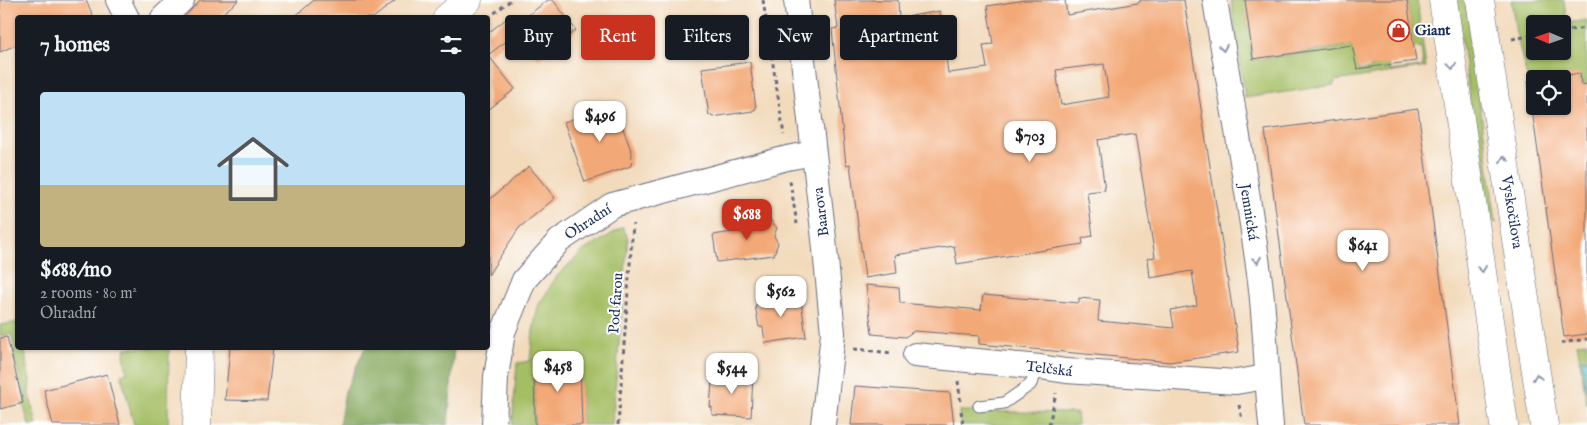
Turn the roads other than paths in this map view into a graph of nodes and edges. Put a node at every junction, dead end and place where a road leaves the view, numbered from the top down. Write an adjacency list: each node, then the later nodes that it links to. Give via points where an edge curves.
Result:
1 (118, 0): 8 (street)
2 (182, 0): 9 (street)
3 (468, 0): 10 (main road)
4 (796, 0): 11 (street, Baarova)
5 (1215, 0): 15 (street, Jemnická, one-way to 15, via 1260,281)
6 (1443, 0): 21 (main road, one-way to 21)
7 (1480, 0): 22 (main road, Vyskočilova, one-way to 7)
8 (126, 15)
9 (166, 15)
10 (450, 15)
11 (814, 153): 18 (street, Ohradní, via 612,205 558,241 524,280 503,332 496,377); 19 (street, Baarova, via 832,328)
12 (199, 350): 17 (main road)
13 (915, 355): 14 (street, Telčská)
14 (1040, 367): 15 (street, Telčská, via 1236,382); 16 (lane, via 1030,385 1004,403)
15 (1266, 377): 20 (street, Jemnická)
16 (979, 406)
17 (197, 425)
18 (494, 425)
19 (823, 425)
20 (1271, 425)
21 (1504, 425)
22 (1544, 425)

